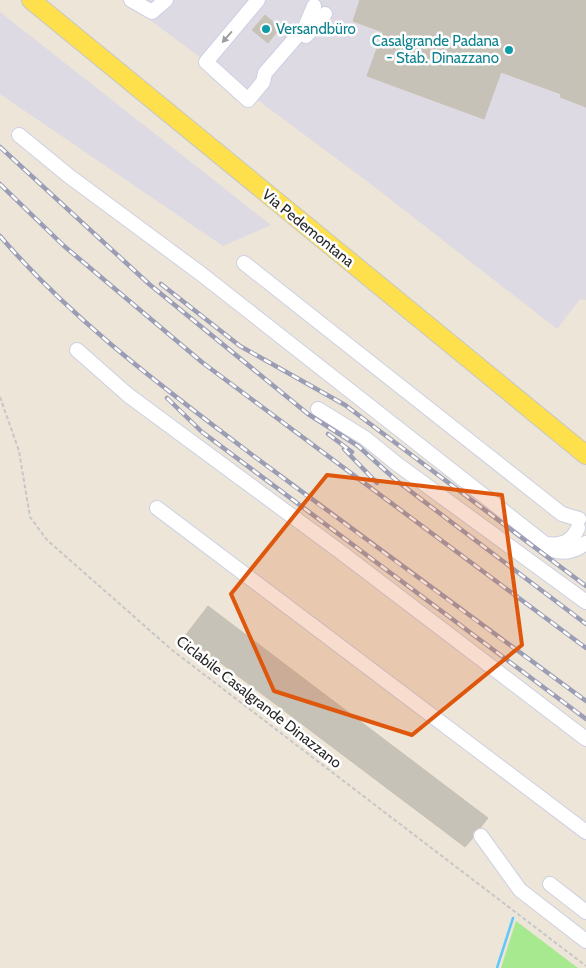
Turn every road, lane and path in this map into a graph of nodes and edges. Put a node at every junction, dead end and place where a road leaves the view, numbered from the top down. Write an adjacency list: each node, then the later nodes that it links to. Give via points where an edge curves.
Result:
1 (31, 0): 11 (main road, Via Pedemontana)
2 (131, 0): 3 (lane, via 152,12)
3 (166, 0)
4 (258, 0): 5 (lane, one-way to 5, via 206,62 248,100)
5 (319, 10)
6 (19, 135): 15 (lane)
7 (244, 263): 13 (lane, via 562,514)
8 (77, 350): 17 (lane, via 128,395)
9 (0, 397): 23 (path, Ciclabile Casalgrande Dinazzano, via 19,451 30,516 48,540 172,650)
10 (318, 409): 16 (lane, via 365,438)
11 (586, 455)
12 (157, 508): 18 (lane)
13 (582, 524): 15 (lane, via 575,536 564,543)
14 (586, 543): 15 (lane, via 576,550 562,553)
15 (546, 544)
16 (586, 602)
17 (586, 739)
18 (586, 832)
19 (481, 836): 22 (lane, via 520,890)
20 (550, 884): 21 (lane)
21 (586, 912)
22 (586, 940)
23 (586, 966)

